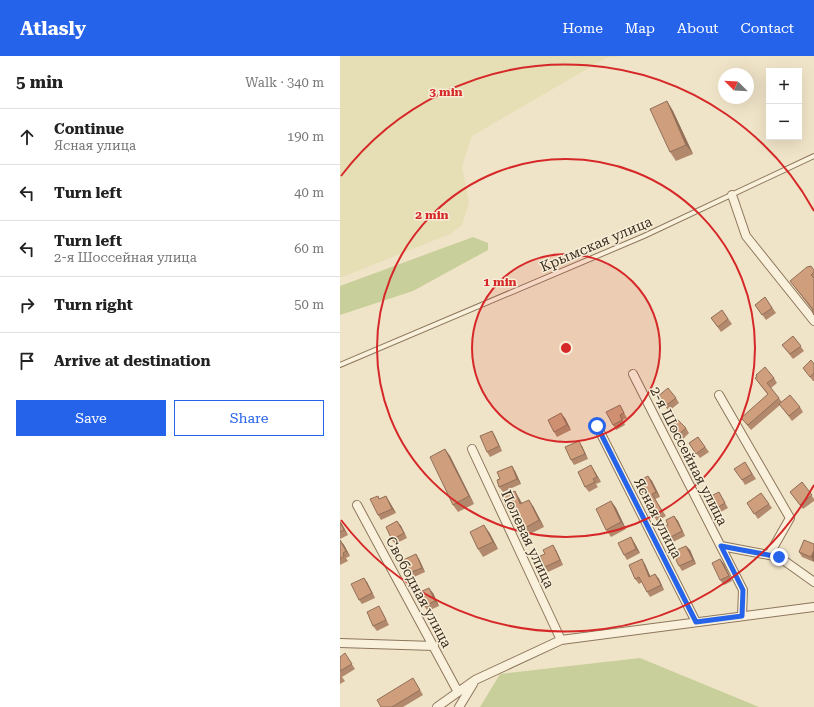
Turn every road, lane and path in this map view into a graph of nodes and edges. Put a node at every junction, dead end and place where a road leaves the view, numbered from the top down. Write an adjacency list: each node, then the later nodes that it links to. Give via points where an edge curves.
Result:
1 (814, 156): 2 (lane, Крымская улица)
2 (732, 194): 3 (street, via 746,236); 4 (lane, Крымская улица, via 644,236)
3 (814, 321)
4 (340, 366)
5 (633, 374): 10 (street, 2-я Шоссейная улица)
6 (719, 396): 11 (street, via 790,518)
7 (597, 426): 15 (street, Ясная улица)
8 (472, 449): 16 (street, Полевая улица)
9 (358, 505): 18 (street, Свободная улица)
10 (721, 546): 11 (street); 14 (street, 2-я Шоссейная улица, via 743,590)
11 (769, 555): 12 (street, via 779,557)
12 (814, 582)
13 (814, 607): 14 (street)
14 (742, 616): 15 (street)
15 (696, 622): 16 (street)
16 (561, 640): 19 (street)
17 (340, 642): 18 (street)
18 (434, 646): 20 (street, Свободная улица)
19 (475, 680): 20 (street); 22 (street)
20 (458, 692): 21 (street)
21 (437, 707)
22 (459, 707)

